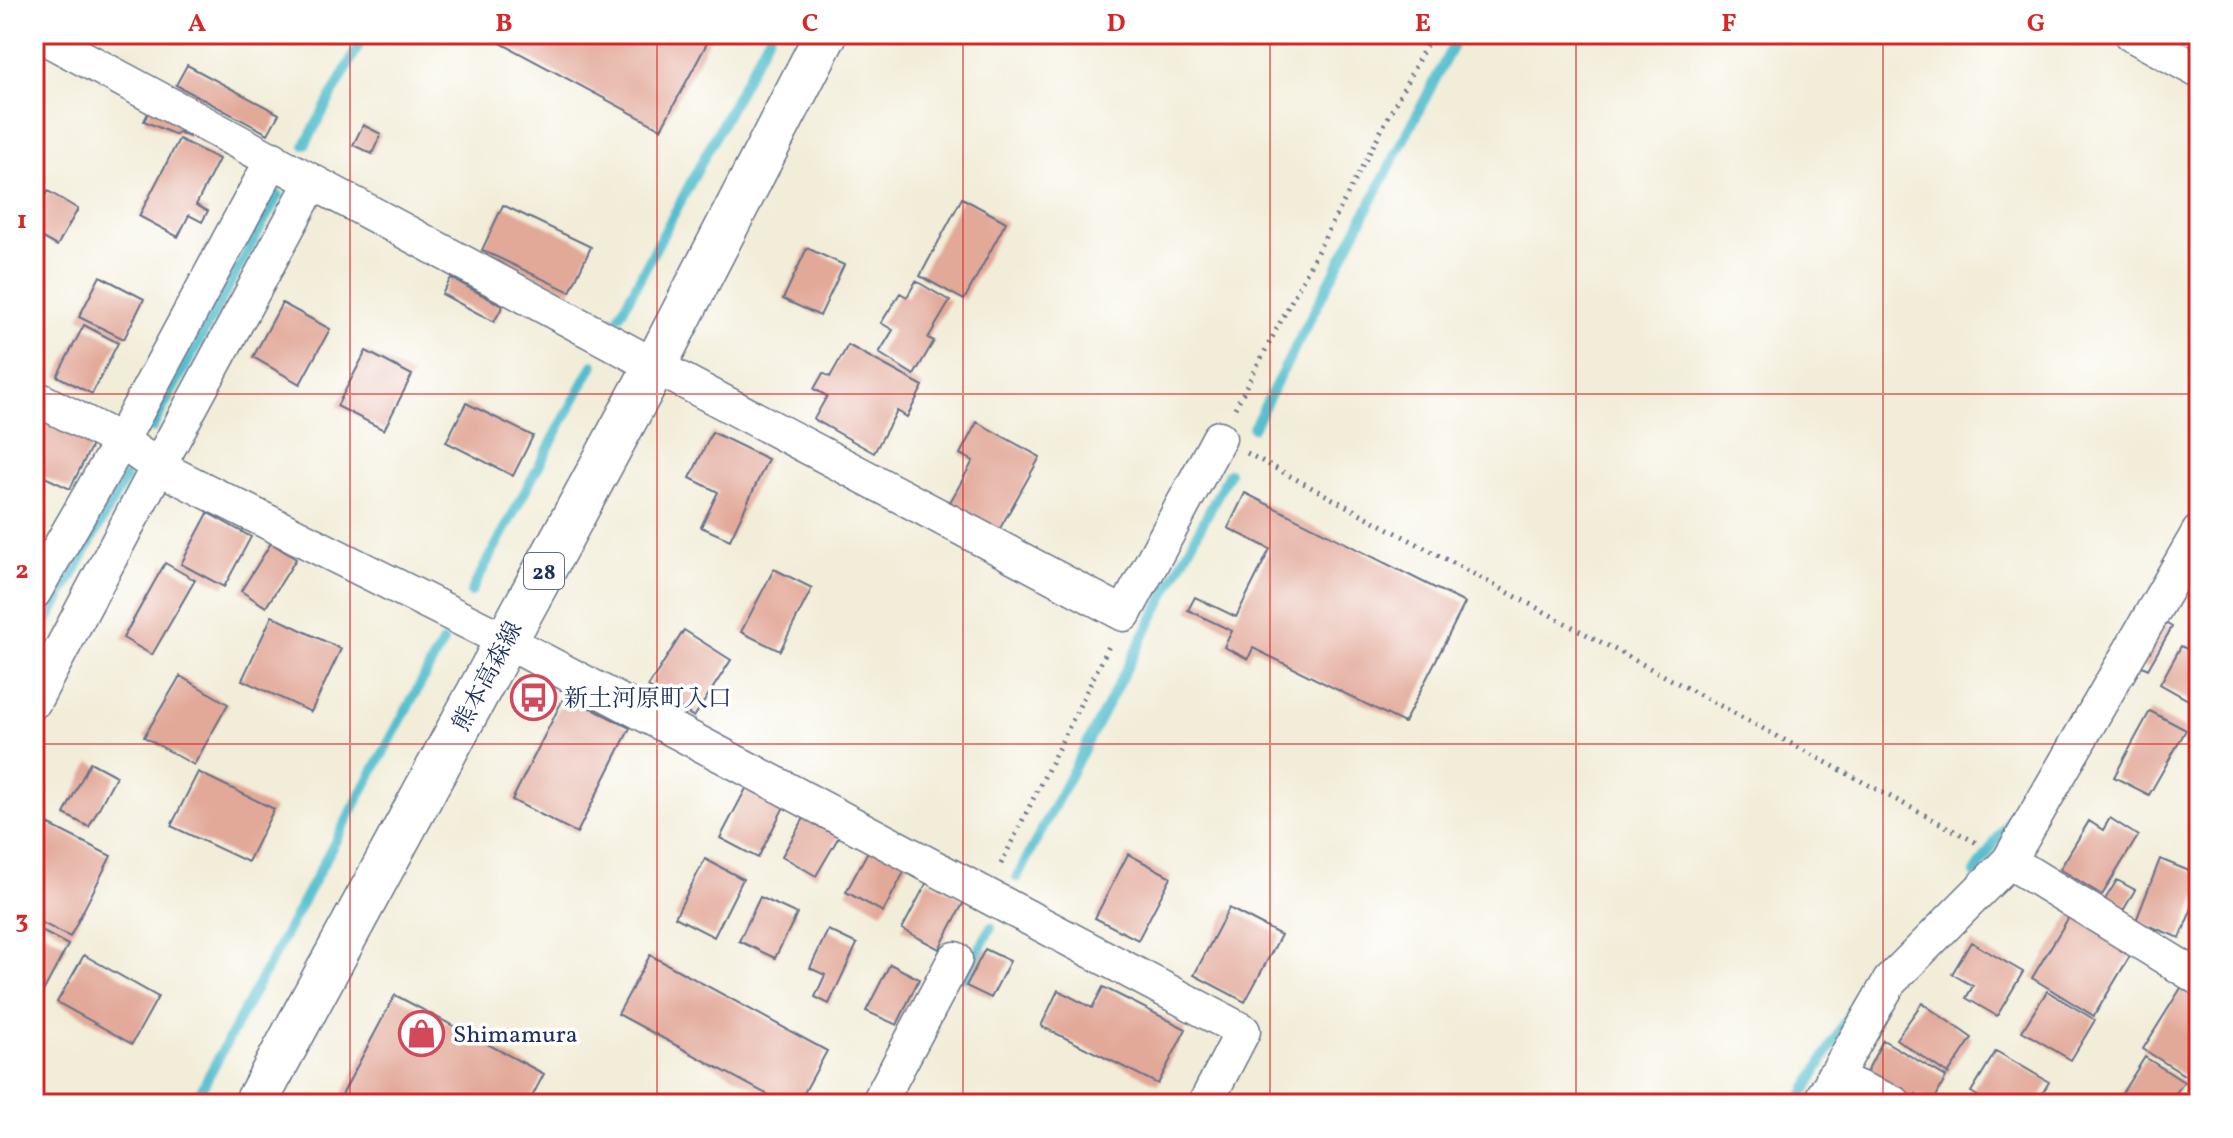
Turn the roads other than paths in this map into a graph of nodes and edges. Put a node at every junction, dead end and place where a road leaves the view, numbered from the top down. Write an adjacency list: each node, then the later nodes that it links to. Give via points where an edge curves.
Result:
1 (38, 34): 5 (street)
2 (826, 34): 7 (main road, 熊本高森線 / 28)
3 (2131, 34): 4 (street)
4 (2199, 71)
5 (273, 159): 6 (street); 10 (street)
6 (312, 182): 7 (street); 11 (street)
7 (655, 366): 9 (street, via 1124,614); 14 (main road, 熊本高森線 / 28)
8 (34, 397): 10 (street)
9 (1219, 438)
10 (121, 441): 11 (street); 13 (street)
11 (158, 467): 14 (street); 15 (street)
12 (2199, 532): 16 (street)
13 (34, 592)
14 (506, 641): 20 (main road, 熊本高森線 / 28); 22 (street, via 1243,1031)
15 (34, 701)
16 (2009, 861): 18 (street); 19 (street, via 1890,981)
17 (955, 959): 21 (street)
18 (2199, 978)
19 (1826, 1091): 23 (street)
20 (255, 1104)
21 (878, 1104)
22 (1205, 1104)
23 (1895, 1104)

